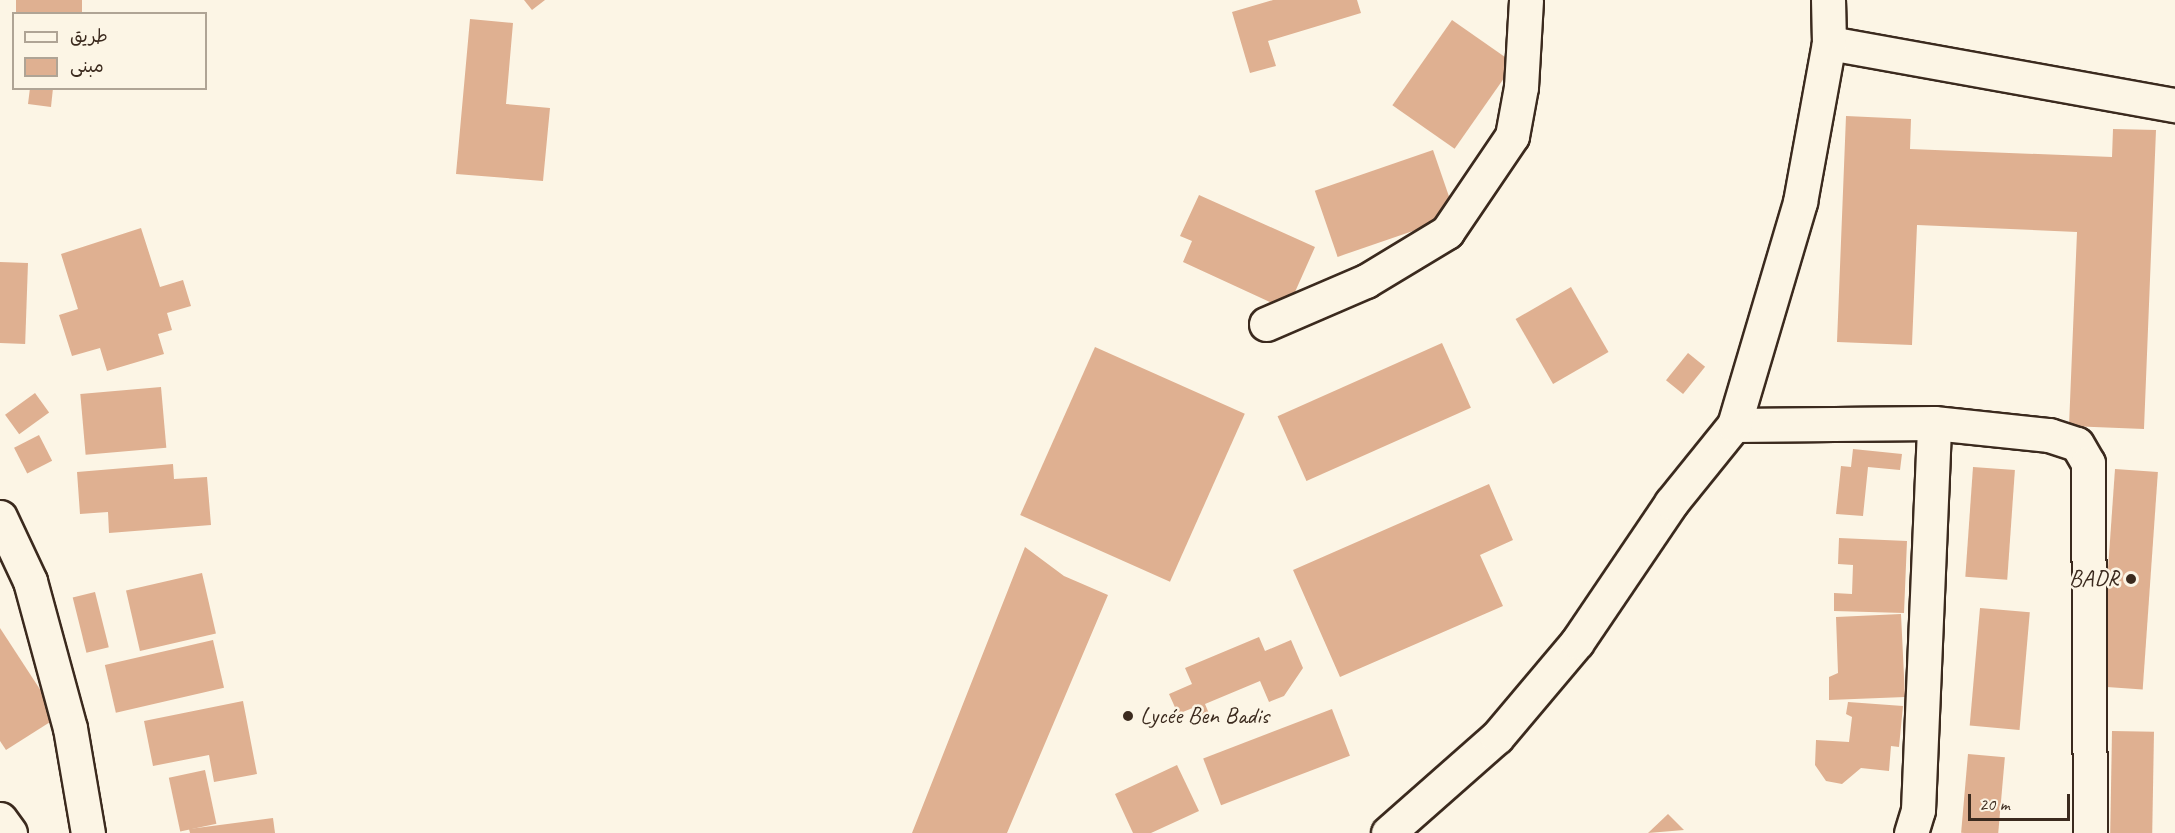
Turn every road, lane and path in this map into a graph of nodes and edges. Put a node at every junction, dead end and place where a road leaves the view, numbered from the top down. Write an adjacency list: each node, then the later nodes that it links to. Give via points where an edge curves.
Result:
1 (1526, 0): 5 (street, via 1521,87 1512,136 1447,232 1366,281)
2 (1828, 0): 3 (street)
3 (1829, 43): 4 (street); 7 (street, via 1800,202)
4 (2175, 105)
5 (1266, 324)
6 (1934, 423): 7 (street); 10 (street); 14 (street, via 2049,435 2077,444 2088,463)
7 (1734, 425): 13 (street, via 1671,503 1577,642 1497,737)
8 (0, 517): 12 (street, via 30,581 70,728)
9 (0, 819): 11 (street)
10 (1916, 825)
11 (10, 833)
12 (88, 833)
13 (1388, 833)
14 (2090, 833)

